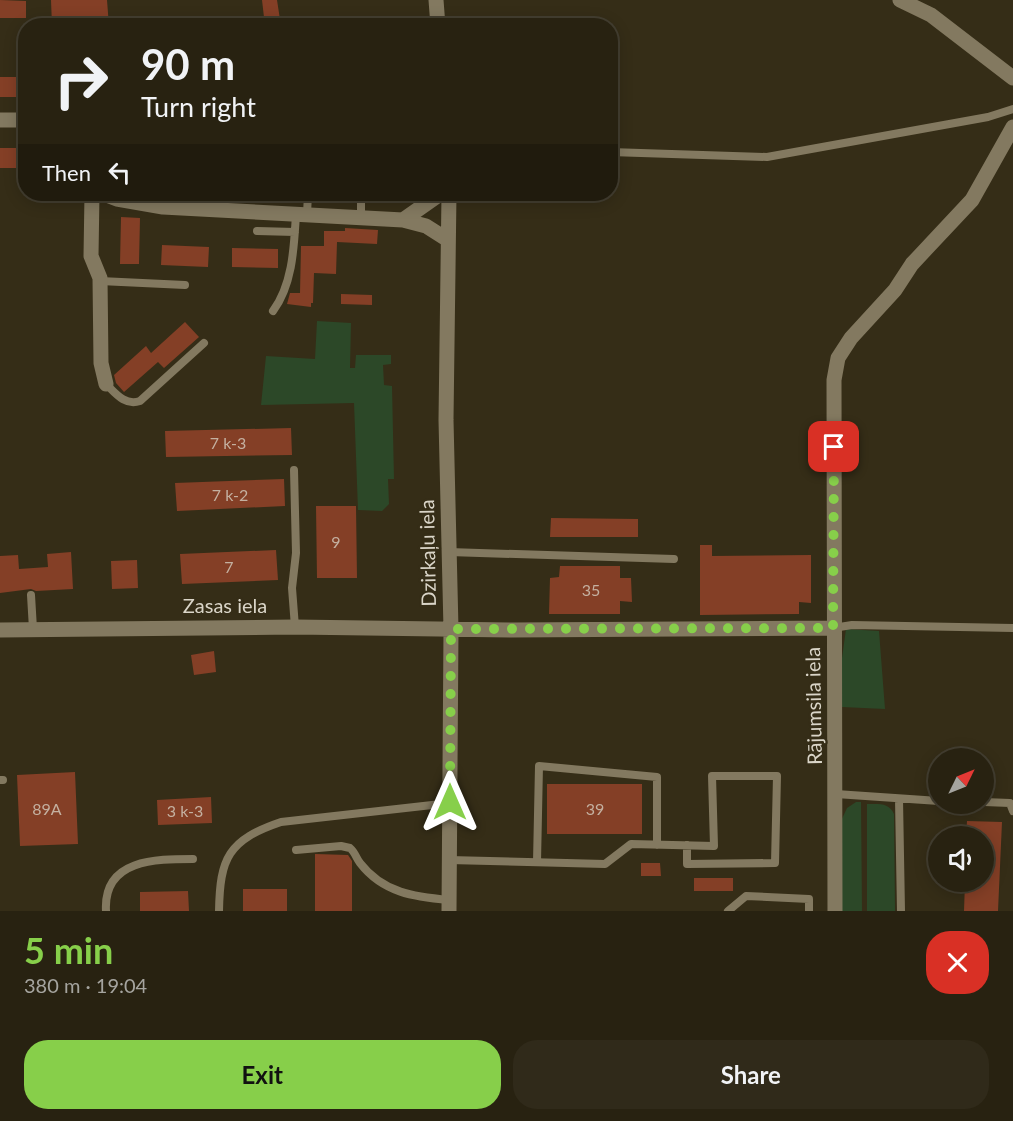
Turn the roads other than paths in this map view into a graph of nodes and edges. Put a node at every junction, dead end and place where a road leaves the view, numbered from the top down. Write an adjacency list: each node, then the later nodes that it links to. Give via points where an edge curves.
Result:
1 (436, 0): 3 (street)
2 (900, 0): 4 (street, via 931,15)
3 (437, 18)
4 (1013, 78)
5 (1013, 108): 9 (lane, via 988,117 767,157)
6 (18, 117): 7 (street)
7 (0, 120)
8 (1013, 127): 32 (street, Rājumsila iela, via 972,200 912,264 838,358 834,380)
9 (618, 152)
10 (92, 201): 22 (street, via 91,256)
11 (175, 201): 16 (street)
12 (306, 201): 16 (lane)
13 (361, 201): 17 (lane)
14 (430, 201): 18 (street)
15 (449, 201): 21 (street, Dzirkaļu iela)
16 (302, 214): 17 (street); 20 (lane)
17 (361, 217): 18 (street)
18 (403, 220): 21 (street, via 426,226)
19 (257, 231): 20 (lane)
20 (295, 232): 24 (lane, via 287,283)
21 (448, 240): 28 (street, Dzirkaļu iela)
22 (100, 281): 23 (lane); 26 (street, via 100,363)
23 (185, 285)
24 (273, 311)
25 (204, 343): 26 (lane, via 140,401 120,399)
26 (106, 384)
27 (294, 470): 31 (lane)
28 (449, 552): 29 (lane); 35 (street, Dzirkaļu iela)
29 (674, 559)
30 (31, 595): 34 (lane)
31 (295, 627): 34 (street, Zasas iela); 35 (street, Zasas iela)
32 (833, 628): 33 (lane); 35 (street, Zasas iela); 37 (street, Rājumsila iela)
33 (1013, 628)
34 (33, 629): 36 (street, Zasas iela)
35 (451, 629): 40 (street, Dzirkaļu iela)
36 (0, 630)
37 (836, 794): 38 (lane); 54 (street, Rājumsila iela)
38 (899, 799): 39 (lane); 55 (lane)
39 (928, 800)
40 (450, 802): 47 (street, Dzirkaļu iela); 51 (lane, via 281,822 255,831 224,862)
41 (994, 802): 42 (lane, via 1010,803)
42 (1013, 811)
43 (657, 845): 44 (lane); 48 (lane, via 631,844 605,864); 48 (lane, via 657,777 539,766)
44 (687, 846): 44 (lane, via 714,846 712,776 777,776 775,863 687,864)
45 (296, 850): 49 (lane, via 350,848 360,864 388,888)
46 (193, 859): 50 (lane, via 151,860 134,865 111,884)
47 (449, 860): 48 (lane); 49 (street, Dzirkaļu iela)
48 (537, 862)
49 (449, 905)
50 (106, 911)
51 (219, 911)
52 (729, 911): 53 (lane, via 746,896 809,899)
53 (809, 911)
54 (835, 911)
55 (901, 911)

